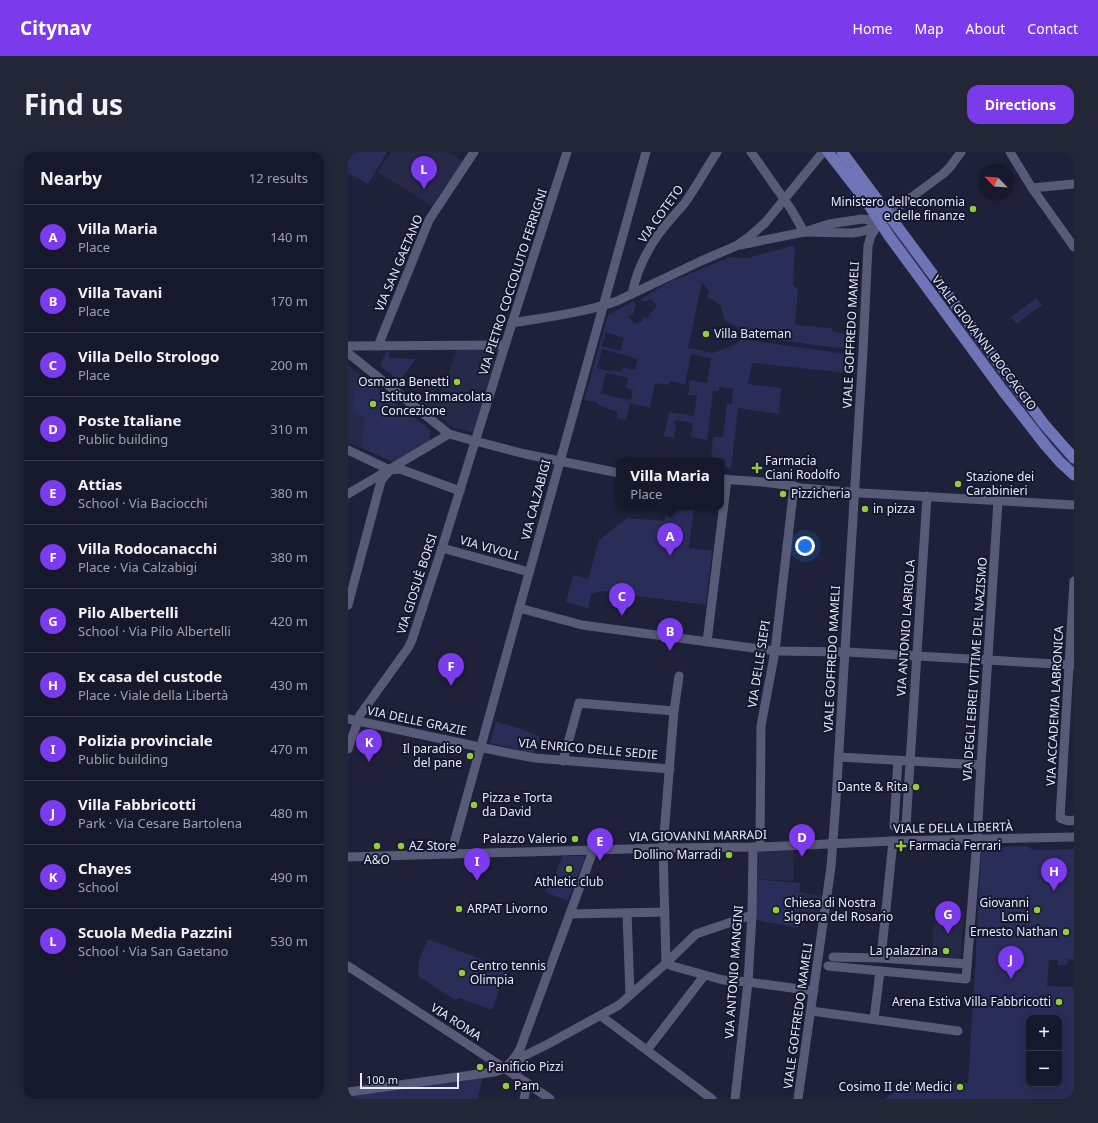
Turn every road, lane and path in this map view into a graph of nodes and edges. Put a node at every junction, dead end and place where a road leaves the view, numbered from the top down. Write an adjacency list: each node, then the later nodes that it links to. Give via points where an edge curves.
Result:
1 (474, 152): 23 (street, VIA SAN GAETANO, via 430,220)
2 (567, 152): 20 (street, VIA PIETRO COCCOLUTO FERRIGNI)
3 (646, 152): 19 (street, VIA CALZABIGI)
4 (717, 152): 18 (street, VIA COTETO, via 696,187 653,243 635,280)
5 (751, 152): 13 (street)
6 (823, 152): 13 (street)
7 (828, 152): 14 (main road, via 862,196)
8 (842, 152): 14 (main road)
9 (961, 152): 14 (street, via 943,174)
10 (1010, 152): 12 (street)
11 (1074, 184): 12 (street)
12 (1032, 188): 17 (street)
13 (784, 200): 15 (street); 16 (street, via 759,229)
14 (884, 218): 15 (street, via 829,224); 15 (street, via 868,230 860,232); 28 (main road, VIALE GIOVANNI BOCCACCIO, via 1044,424); 32 (main road, VIALE GIOVANNI BOCCACCIO, via 889,236 910,265 1030,425); 36 (street, VIALE GOFFREDO MAMELI, via 871,236 868,246)
15 (804, 232): 16 (street)
16 (736, 246): 18 (street)
17 (1074, 247)
18 (632, 294): 19 (street)
19 (602, 306): 20 (street); 29 (street, VIA CALZABIGI)
20 (512, 323): 21 (street, VIA PIETRO COCCOLUTO FERRIGNI)
21 (505, 344): 23 (street); 26 (street, VIA PIETRO COCCOLUTO FERRIGNI)
22 (348, 346): 23 (street)
23 (378, 346)
24 (348, 353): 25 (street)
25 (449, 434): 26 (street); 30 (street)
26 (475, 442): 29 (street); 35 (street, VIA GIOSUÈ BORSI)
27 (348, 450): 30 (street)
28 (1074, 458)
29 (560, 460): 31 (street); 43 (street, VIA CALZABIGI)
30 (390, 470): 35 (street, via 400,469); 37 (street); 45 (street, via 381,482)
31 (616, 472)
32 (1074, 475)
33 (724, 479): 34 (street)
34 (794, 486): 36 (street); 48 (street, VIA DELLE SIEPI)
35 (460, 491): 42 (street, VIA GIOSUÈ BORSI)
36 (854, 492): 38 (street); 49 (street, VIALE GOFFREDO MAMELI)
37 (348, 494)
38 (927, 496): 39 (street); 50 (street, VIA ANTONIO LABRIOLA)
39 (998, 501): 40 (street); 51 (street, VIA DEGLI EBREI VITTIME DEL NAZISMO)
40 (1074, 505)
41 (721, 510): 47 (street)
42 (442, 548): 43 (street, VIA VIVOLI); 56 (street, VIA GIOSUÈ BORSI, via 412,640)
43 (529, 572): 46 (street, VIA CALZABIGI)
44 (1074, 581): 52 (street, VIA ACCADEMIA LABRONICA)
45 (348, 605)
46 (519, 608): 47 (street, via 574,623); 57 (street, VIA CALZABIGI)
47 (707, 642): 48 (street)
48 (775, 651): 49 (street); 70 (street, VIA DELLE SIEPI, via 760,733)
49 (845, 652): 50 (street); 59 (street, VIALE GOFFREDO MAMELI)
50 (917, 656): 51 (street); 62 (street, VIA ANTONIO LABRIOLA)
51 (988, 660): 52 (street); 63 (street, VIA DEGLI EBREI VITTIME DEL NAZISMO)
52 (1072, 665): 65 (street, VIA ACCADEMIA LABRONICA, via 1060,818 1065,821)
53 (679, 676): 54 (street)
54 (674, 711): 61 (street, via 578,703); 64 (street)
55 (348, 719): 56 (street, VIA DELLE GRAZIE)
56 (358, 721): 57 (street, VIA DELLE GRAZIE); 58 (street, VIA GIOSUÈ BORSI)
57 (480, 747): 61 (street, VIA ENRICO DELLE SEDIE, via 519,756); 73 (street, VIA CALZABIGI)
58 (348, 749)
59 (839, 757): 60 (street); 69 (street, VIALE GOFFREDO MAMELI)
60 (898, 760): 62 (street); 62 (street, VIA ANTONIO LABRIOLA, via 894,826 906,826)
61 (563, 761): 64 (street, VIA ENRICO DELLE SEDIE)
62 (910, 761): 63 (street)
63 (981, 765): 67 (street, VIA DEGLI EBREI VITTIME DEL NAZISMO)
64 (670, 769): 71 (street)
65 (1074, 820)
66 (1074, 837): 67 (street, VIALE DELLA LIBERTÀ)
67 (977, 840): 68 (street, VIALE DELLA LIBERTÀ); 82 (street, VIA DEGLI EBREI VITTIME DEL NAZISMO)
68 (893, 841): 69 (street, VIALE DELLA LIBERTÀ); 80 (street)
69 (832, 844): 70 (street, VIA GIOVANNI MARRADI); 88 (street, VIALE GOFFREDO MAMELI)
70 (756, 847): 71 (street, VIA GIOVANNI MARRADI); 78 (street, VIA ANTONIO MANGINI)
71 (663, 848): 72 (street, VIA GIOVANNI MARRADI); 75 (street)
72 (593, 851): 73 (street, VIA GIOVANNI MARRADI); 77 (street)
73 (451, 854): 74 (street, VIA GIOVANNI MARRADI)
74 (348, 857)
75 (665, 912): 76 (street); 81 (street)
76 (627, 913): 77 (street); 89 (street)
77 (570, 914): 94 (street)
78 (752, 915): 81 (street, via 698,932); 87 (street, VIA ANTONIO MANGINI)
79 (833, 957): 80 (street)
80 (881, 958): 82 (street)
81 (666, 963): 86 (street); 89 (street)
82 (967, 964): 85 (street, VIA DEGLI EBREI VITTIME DEL NAZISMO, via 966,979)
83 (348, 966): 97 (street, VIA ROMA)
84 (828, 966): 85 (street)
85 (880, 971): 92 (street)
86 (704, 976): 87 (street); 95 (street)
87 (748, 982): 88 (street); 106 (street, VIA ANTONIO MANGINI)
88 (814, 991): 90 (street, VIALE GOFFREDO MAMELI)
89 (630, 995): 91 (street)
90 (811, 1011): 92 (street); 107 (street, VIALE GOFFREDO MAMELI)
91 (601, 1016): 95 (street); 96 (street)
92 (874, 1019): 93 (street)
93 (958, 1030)
94 (520, 1049): 96 (street); 98 (street, via 512,1062)
95 (647, 1050): 105 (street)
96 (529, 1054): 100 (street, via 519,1060)
97 (488, 1058): 98 (street, VIA ROMA); 99 (street)
98 (504, 1068): 99 (street); 100 (street, VIA ROMA)
99 (488, 1073): 102 (street)
100 (516, 1076): 101 (street, VIA ROMA)
101 (527, 1083): 103 (street); 104 (street, VIA ROMA)
102 (348, 1092)
103 (524, 1099)
104 (550, 1099)
105 (712, 1099)
106 (735, 1099)
107 (798, 1099)

